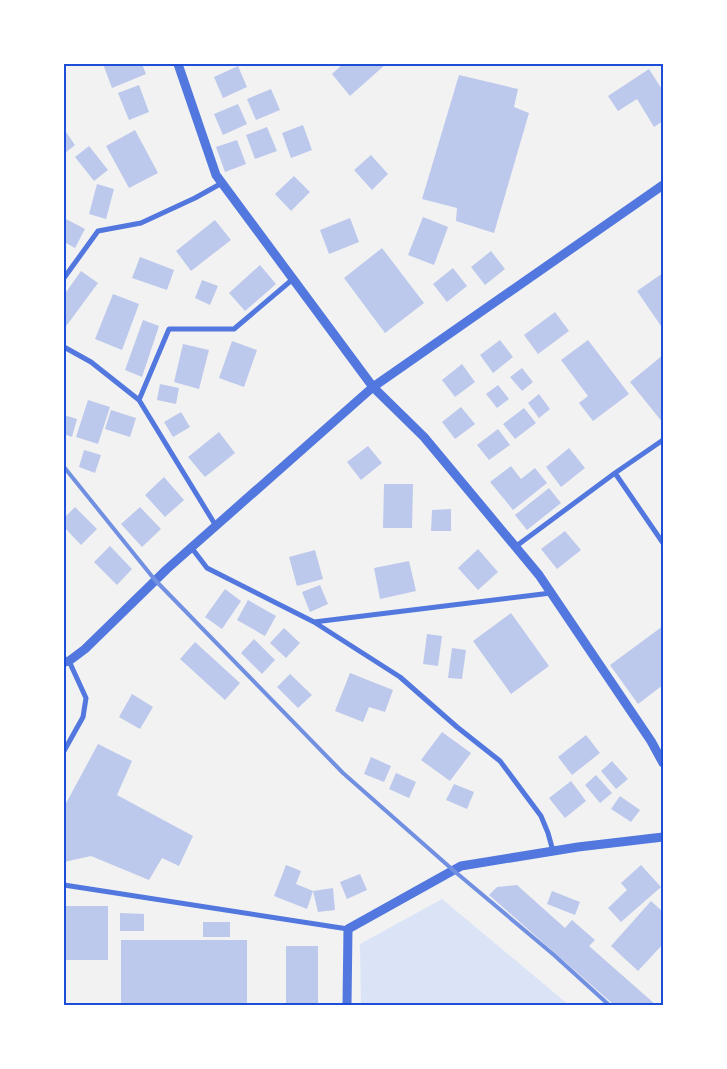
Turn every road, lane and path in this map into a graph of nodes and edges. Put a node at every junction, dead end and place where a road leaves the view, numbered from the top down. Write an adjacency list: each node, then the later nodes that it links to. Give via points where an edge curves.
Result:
1 (178, 64): 2 (street, via 216,175)
2 (222, 183): 4 (street, via 141,223 98,231); 5 (street)
3 (663, 185): 7 (street)
4 (64, 278)
5 (293, 279): 7 (street); 8 (street, via 234,329 169,329)
6 (64, 347): 8 (street, via 91,362)
7 (373, 387): 11 (street); 14 (street, via 424,437)
8 (139, 400): 11 (street)
9 (663, 440): 10 (street)
10 (615, 473): 12 (street); 14 (street)
11 (216, 526): 13 (street)
12 (663, 543)
13 (191, 547): 16 (street, via 207,568); 17 (street, via 85,649)
14 (516, 547): 15 (street)
15 (552, 593): 16 (street); 19 (street)
16 (314, 622): 21 (street, via 400,677 500,760 541,816)
17 (66, 662): 18 (street, via 86,698 83,717)
18 (64, 750)
19 (663, 763)
20 (663, 837): 21 (street)
21 (553, 851): 23 (street, via 461,866)
22 (64, 885): 23 (street)
23 (348, 929): 24 (street)
24 (347, 1005)

